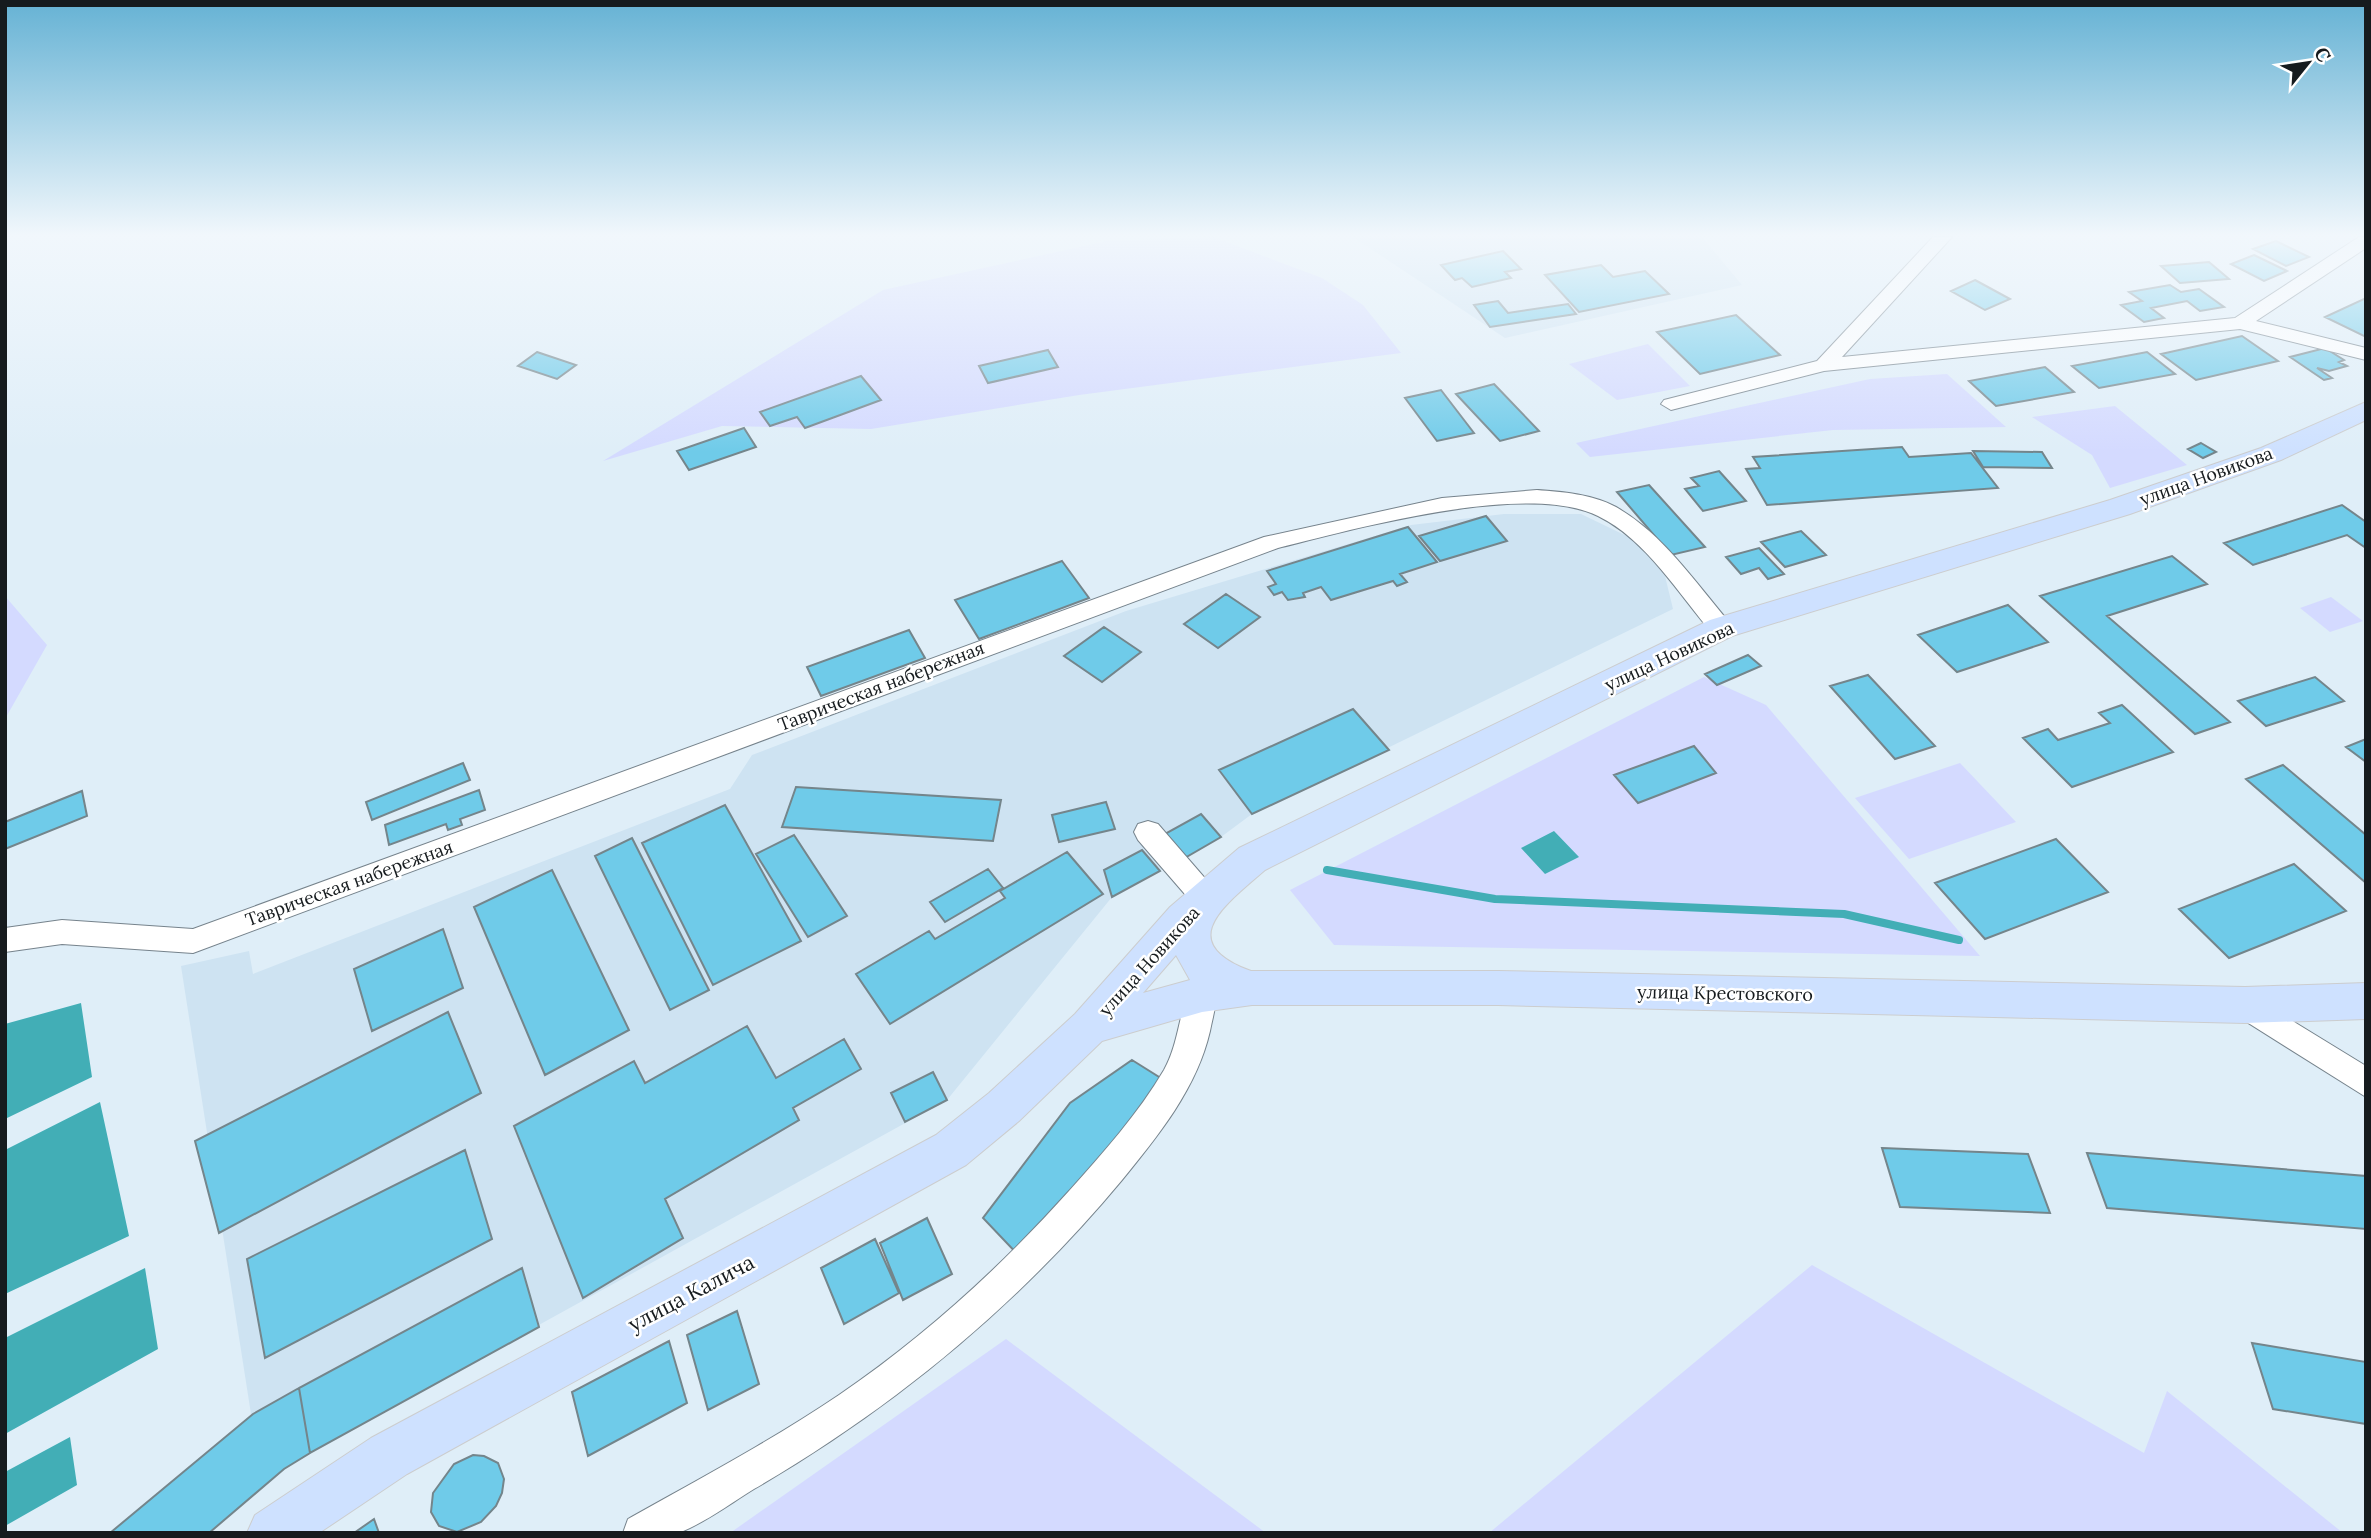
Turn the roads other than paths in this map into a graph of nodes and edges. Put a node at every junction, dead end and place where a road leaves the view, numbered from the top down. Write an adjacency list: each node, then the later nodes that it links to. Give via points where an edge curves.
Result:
1 (1876, 309): 5 (street)
2 (2262, 309): 3 (street)
3 (2240, 323): 4 (street); 5 (street)
4 (2366, 354)
5 (1824, 365): 6 (street)
6 (1671, 404)
7 (2366, 410): 8 (main road, улица Новикова, via 2271,454 2120,507)
8 (1721, 628): 10 (main road, улица Новикова, via 1252,859); 11 (street, Таврическая набережная, via 1628,526 1604,509 1577,500 1511,497 1366,519 1272,542 193,941 62,932)
9 (1148, 832): 10 (street)
10 (1206, 899): 12 (main road, via 1192,932 1194,956 1202,968); 16 (main road, улица Новикова)
11 (5, 940)
12 (1252, 988): 13 (main road, улица Крестовского); 15 (main road, улица Крестовского, via 1498,988)
13 (1202, 994): 16 (main road, улица Крестовского); 19 (street, via 1186,1058 1162,1101 1124,1153 1012,1276 946,1336 850,1408)
14 (2366, 1001): 15 (main road, улица Крестовского)
15 (2245, 1005): 17 (street)
16 (1089, 1027): 18 (main road, улица Калича, via 951,1150 389,1457)
17 (2366, 1083)
18 (273, 1533)
19 (642, 1533)

